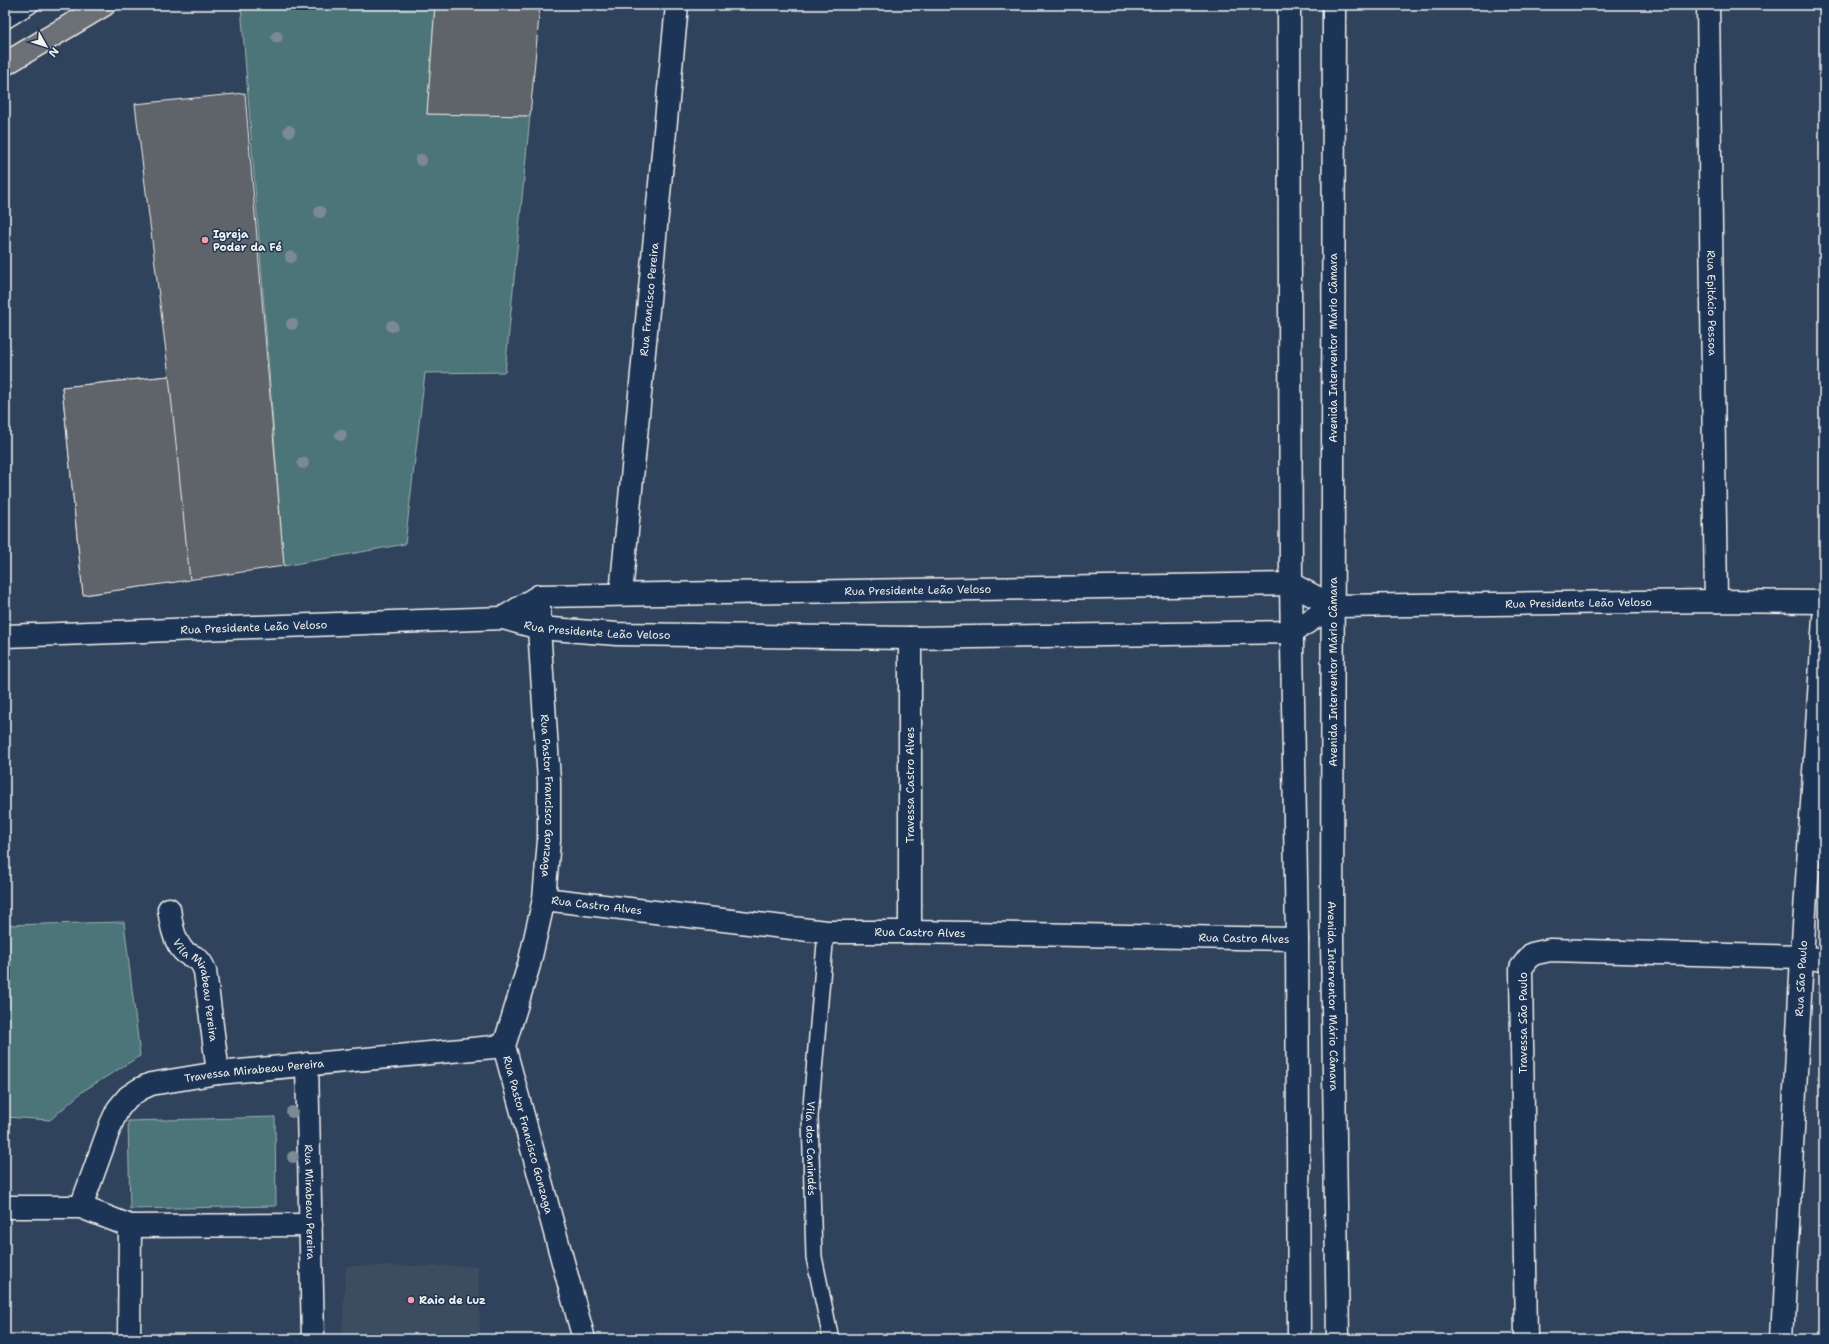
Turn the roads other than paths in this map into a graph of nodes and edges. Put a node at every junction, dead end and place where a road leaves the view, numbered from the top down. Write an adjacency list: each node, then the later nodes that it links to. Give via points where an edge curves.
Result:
1 (31, 5): 7 (lane)
2 (104, 5): 8 (highway)
3 (677, 5): 10 (street, Rua Francisco Pereira)
4 (1289, 5): 9 (street)
5 (1334, 5): 14 (street, Avenida Interventor Mário Câmara)
6 (1708, 5): 12 (street, Rua Epitácio Pessoa)
7 (5, 21)
8 (5, 64)
9 (1291, 584): 10 (street, Rua Presidente Leão Veloso); 14 (street, Rua Presidente Leão Veloso); 18 (street)
10 (621, 594): 11 (street, Rua Presidente Leão Veloso)
11 (539, 596): 15 (street, Rua Presidente Leão Veloso); 17 (street, Rua Pastor Francisco Gonzaga)
12 (1716, 601): 13 (street, Rua Presidente Leão Veloso); 14 (street, Rua Presidente Leão Veloso)
13 (1824, 602)
14 (1333, 606): 18 (street); 40 (street, Avenida Interventor Mário Câmara, via 1332,940)
15 (503, 618): 17 (street, Rua Presidente Leão Veloso); 19 (street, Rua Presidente Leão Veloso)
16 (1824, 618): 26 (street, Rua São Paulo)
17 (538, 628): 20 (street, Rua Presidente Leão Veloso, via 617,634); 21 (street, Rua Pastor Francisco Gonzaga, via 549,781 549,840)
18 (1292, 632): 20 (street, Rua Presidente Leão Veloso); 25 (street)
19 (5, 636)
20 (910, 638): 24 (street, Travessa Castro Alves)
21 (544, 899): 23 (street, Rua Castro Alves); 28 (street, Rua Pastor Francisco Gonzaga, via 529,965)
22 (169, 909): 30 (street, Vila Mirabeau Pereira, via 173,931 181,948 200,960 205,971)
23 (826, 932): 24 (street, Rua Castro Alves); 38 (lane, Vila dos Canindés, via 810,1117 814,1257)
24 (910, 932): 25 (street, Rua Castro Alves)
25 (1297, 939): 39 (street)
26 (1802, 957): 27 (street, Travessa São Paulo); 41 (street, Travessa São Paulo, via 1550,950 1532,954 1522,968); 42 (street, Rua São Paulo)
27 (1824, 960)
28 (504, 1046): 29 (street, Travessa Mirabeau Pereira); 37 (street, Rua Pastor Francisco Gonzaga)
29 (307, 1064): 30 (street, Travessa Mirabeau Pereira); 33 (street, Rua Mirabeau Pereira)
30 (218, 1073): 32 (street, Travessa Mirabeau Pereira, via 151,1084 128,1097 118,1109 111,1124)
31 (5, 1207): 32 (street)
32 (82, 1207): 34 (street)
33 (310, 1225): 34 (street); 36 (street, Rua Mirabeau Pereira)
34 (130, 1226): 35 (street)
35 (129, 1339)
36 (313, 1339)
37 (584, 1339)
38 (831, 1339)
39 (1299, 1339)
40 (1338, 1339)
41 (1526, 1339)
42 (1782, 1339)

